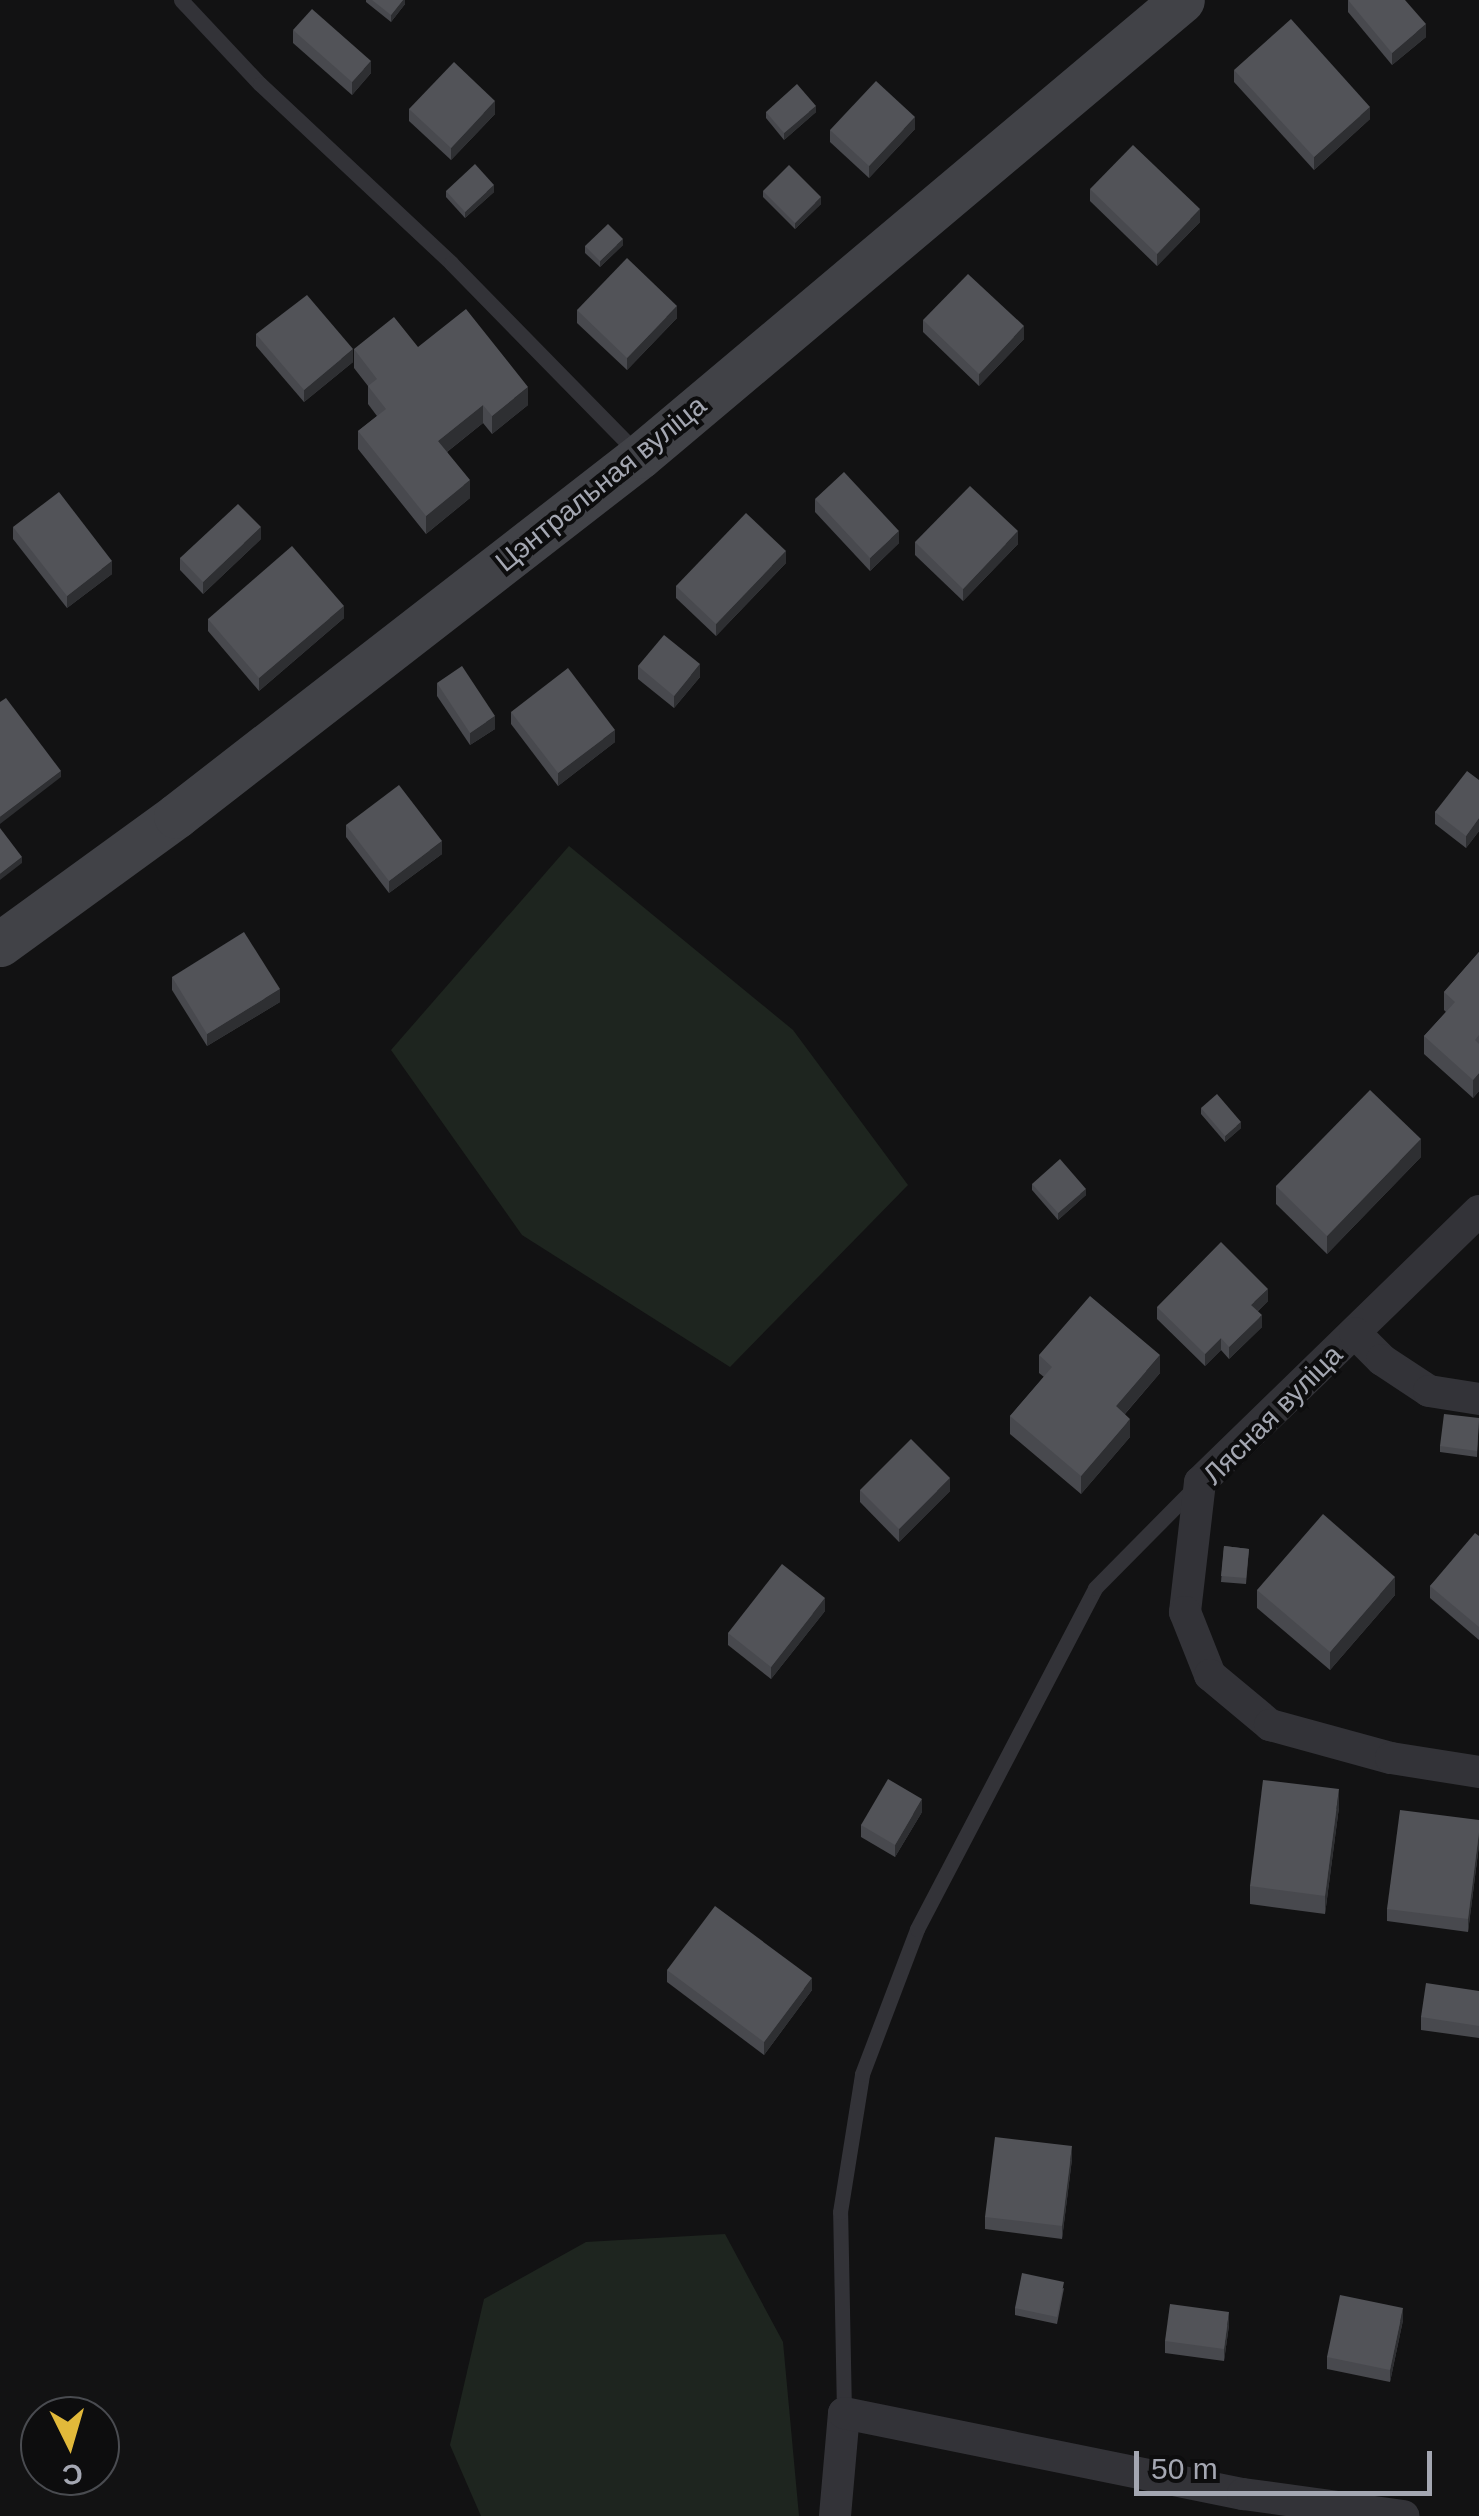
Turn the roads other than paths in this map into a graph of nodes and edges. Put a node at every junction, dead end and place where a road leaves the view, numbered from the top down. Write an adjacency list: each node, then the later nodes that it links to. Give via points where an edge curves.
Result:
1 (182, 0): 3 (lane)
2 (1182, 0): 3 (street, Цэнтральная вуліца)
3 (640, 456): 4 (street, Цэнтральная вуліца)
4 (0, 944)
5 (1479, 1212): 6 (street, Лясная вуліца)
6 (1355, 1333): 7 (street, via 1429,1392); 8 (street, Лясная вуліца)
7 (1479, 1399)
8 (1200, 1482): 9 (street, Лясная вуліца, via 1185,1612 1210,1675 1270,1725 1391,1758); 10 (lane, via 1096,1588 918,1929 862,2074 840,2212)
9 (1479, 1772)
10 (844, 2413): 11 (street); 12 (street, via 1243,2494)
11 (835, 2516)
12 (1404, 2516)

